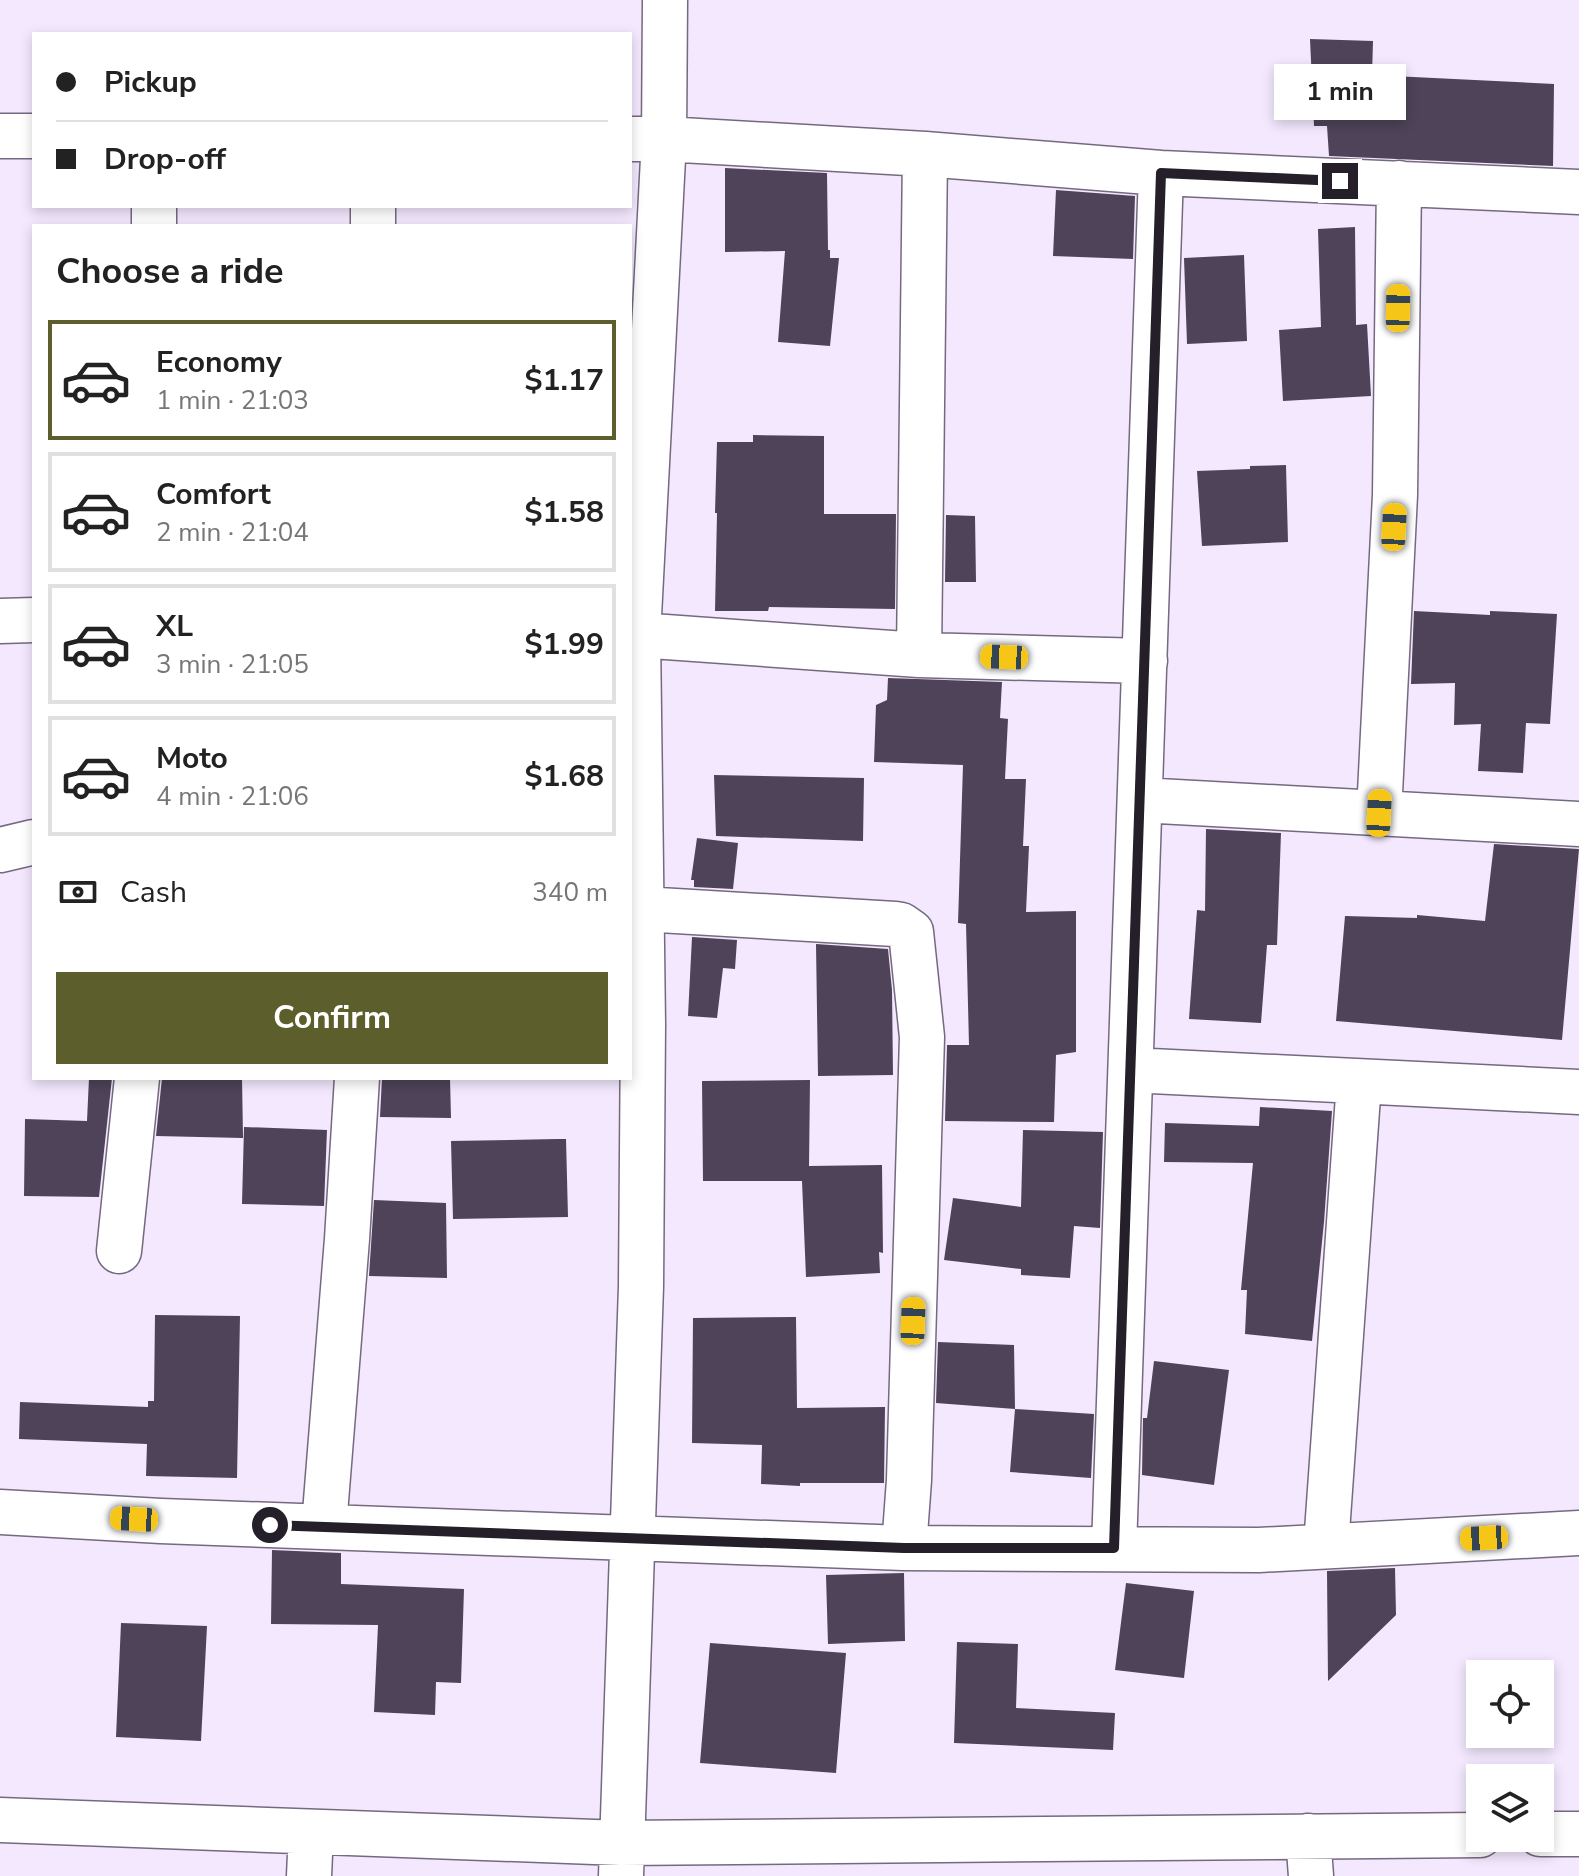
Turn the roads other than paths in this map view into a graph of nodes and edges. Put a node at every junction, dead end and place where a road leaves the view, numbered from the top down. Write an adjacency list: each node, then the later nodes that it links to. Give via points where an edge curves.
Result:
1 (665, 0): 4 (street)
2 (0, 136): 3 (street)
3 (32, 136)
4 (647, 139): 5 (street); 11 (street)
5 (925, 154): 6 (street); 12 (street)
6 (1161, 173): 7 (street); 13 (street)
7 (1399, 183): 8 (street); 16 (street, via 1395,495)
8 (1579, 192)
9 (32, 620): 10 (street)
10 (0, 621)
11 (638, 635): 12 (street); 14 (street)
12 (919, 655): 13 (street)
13 (1145, 661): 15 (street)
14 (635, 779): 20 (street)
15 (1140, 800): 16 (street); 22 (street)
16 (1379, 813): 17 (street)
17 (1579, 824)
18 (32, 842): 19 (street)
19 (0, 850)
20 (642, 909): 21 (street); 33 (street, via 895,924 911,932 922,1037)
21 (637, 1025): 31 (street, via 641,1286)
22 (1131, 1070): 25 (street); 34 (street)
23 (137, 1080): 27 (street)
24 (357, 1080): 29 (street)
25 (1359, 1082): 26 (street); 32 (street)
26 (1579, 1092)
27 (119, 1251)
28 (0, 1512): 29 (street)
29 (324, 1526): 31 (street)
30 (1579, 1533): 32 (street)
31 (632, 1538): 33 (street); 42 (street)
32 (1326, 1546): 34 (street)
33 (904, 1548): 34 (street)
34 (1114, 1548)
35 (0, 1820): 36 (street)
36 (311, 1832): 42 (street); 43 (street)
37 (1554, 1834): 38 (street)
38 (1579, 1834)
39 (1466, 1837): 40 (street)
40 (1309, 1856): 41 (street)
41 (933, 1858): 42 (street)
42 (621, 1860)
43 (309, 1876)

